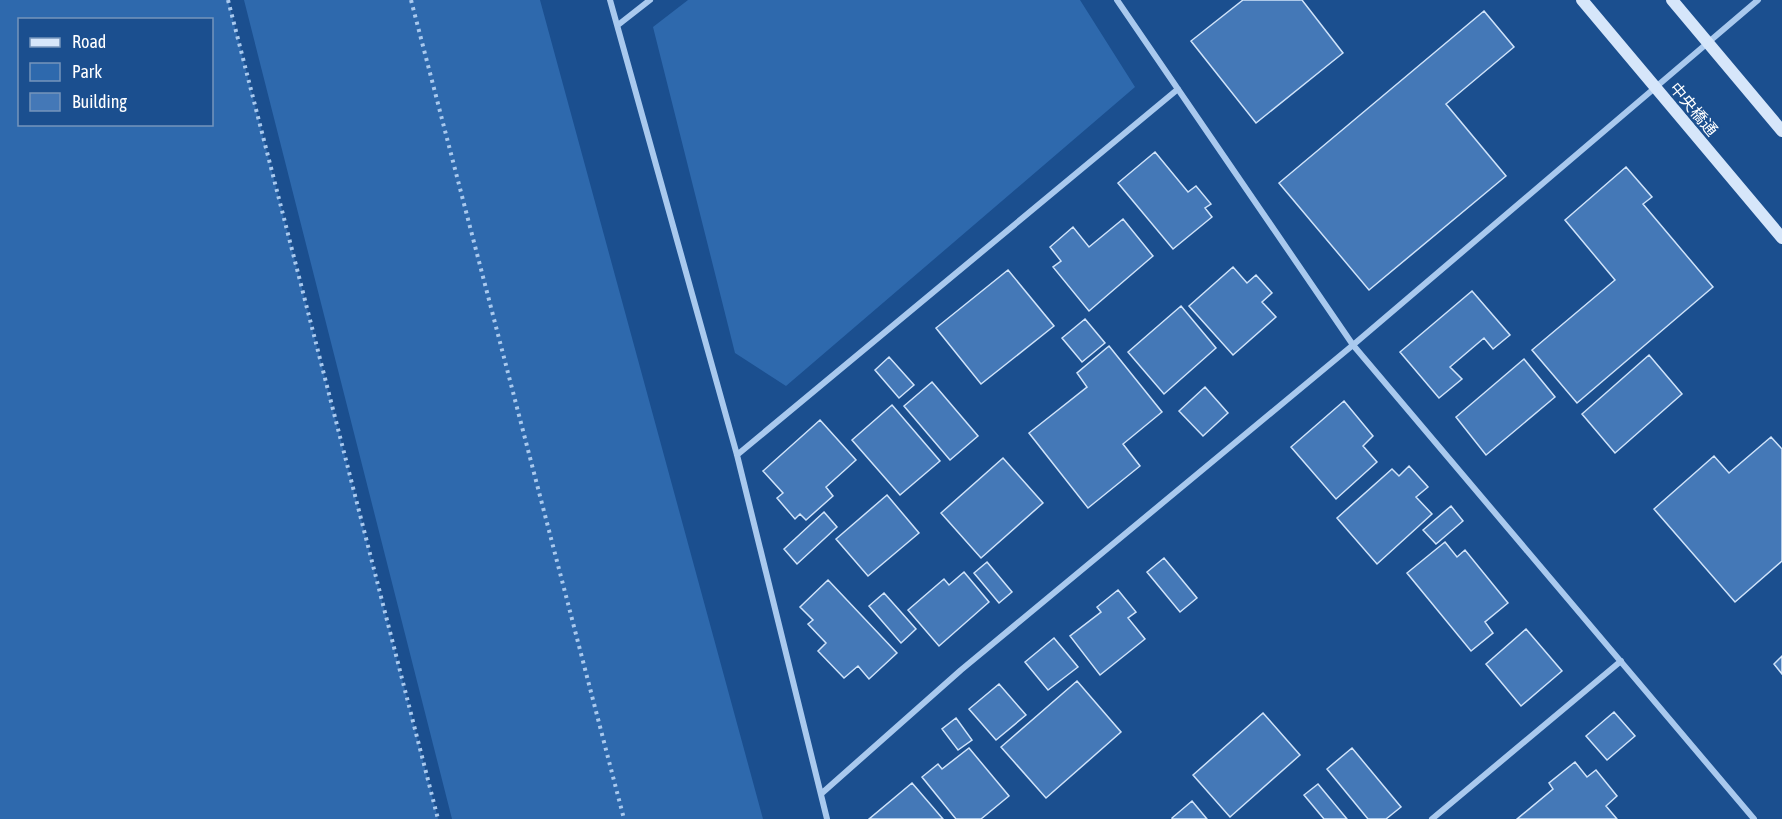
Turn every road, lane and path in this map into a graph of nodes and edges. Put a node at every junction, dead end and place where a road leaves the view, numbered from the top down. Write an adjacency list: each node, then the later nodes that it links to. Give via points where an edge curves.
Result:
1 (228, 0): 19 (path)
2 (411, 0): 20 (path)
3 (610, 0): 9 (street)
4 (650, 0): 9 (street)
5 (1117, 0): 12 (street)
6 (1582, 0): 11 (street, 中央橋通)
7 (1672, 0): 10 (street)
8 (1758, 0): 10 (street)
9 (618, 25): 16 (street)
10 (1707, 42): 11 (street); 13 (street)
11 (1655, 87): 14 (street, 中央橋通); 15 (street)
12 (1178, 89): 15 (street); 16 (street)
13 (1782, 131)
14 (1782, 238)
15 (1353, 345): 17 (street); 18 (street, via 961,670)
16 (737, 455): 18 (street)
17 (1621, 661): 22 (street); 23 (street)
18 (821, 794): 21 (street)
19 (438, 819)
20 (624, 819)
21 (828, 819)
22 (1432, 819)
23 (1754, 819)

